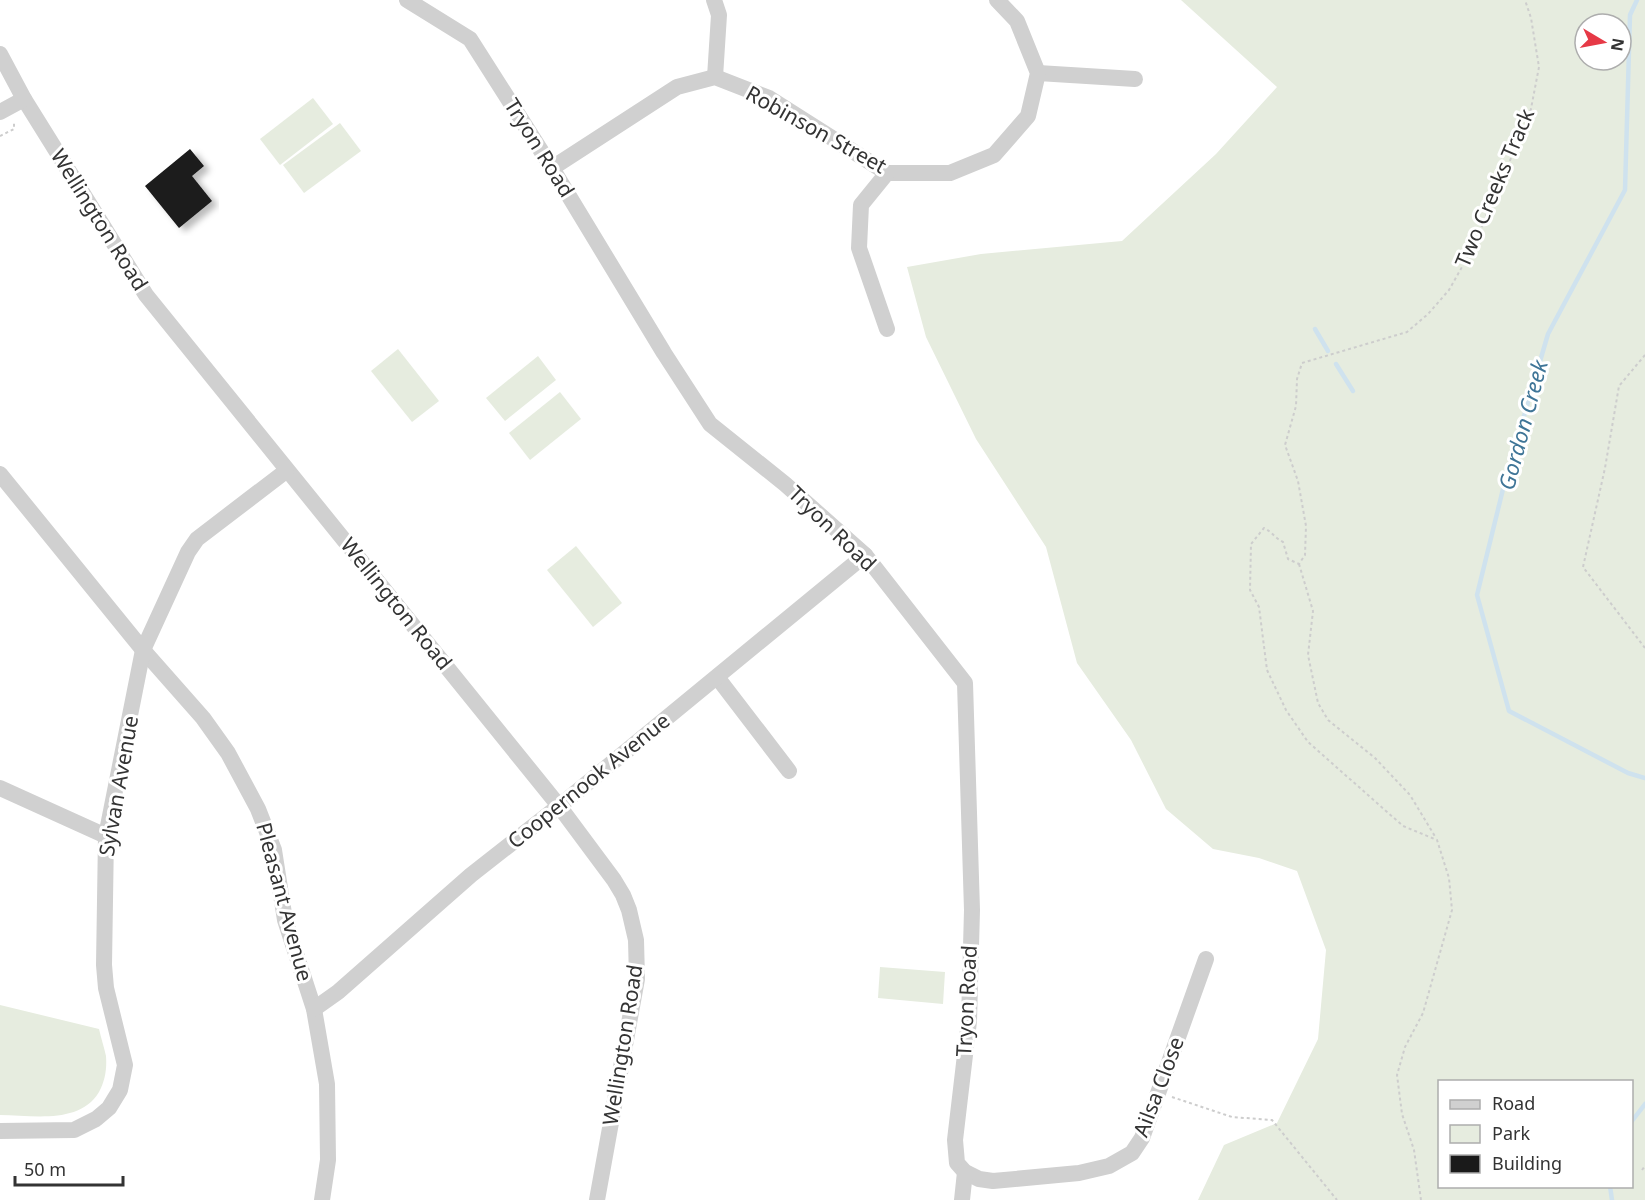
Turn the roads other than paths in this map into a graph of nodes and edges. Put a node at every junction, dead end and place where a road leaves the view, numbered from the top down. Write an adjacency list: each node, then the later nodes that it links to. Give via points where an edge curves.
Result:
1 (407, 0): 10 (street, Tryon Road, via 470,39)
2 (714, 0): 6 (street, via 719,15)
3 (997, 0): 5 (street, via 1017,21)
4 (0, 54): 8 (street, Wellington Road)
5 (1038, 73): 7 (street); 11 (street, Robinson Street, via 1028,116 994,155 950,173)
6 (715, 77): 10 (street, via 677,87); 11 (street, Robinson Street, via 769,99)
7 (1135, 79)
8 (24, 99): 9 (street); 13 (street, Wellington Road, via 146,295)
9 (7, 116)
10 (552, 168): 15 (street, Tryon Road, via 710,424)
11 (887, 173): 12 (street, via 861,205 860,248)
12 (887, 329)
13 (286, 471): 16 (street, Sylvan Avenue, via 197,539); 20 (street, Wellington Road)
14 (0, 474): 16 (street, Pleasant Avenue)
15 (865, 555): 17 (street, Coopernook Avenue); 25 (street, Tryon Road, via 965,682 972,910 969,1021 955,1140 957,1163)
16 (143, 650): 21 (street, Sylvan Avenue); 23 (street, Pleasant Avenue, via 228,753 258,809 274,850 285,920)
17 (717, 677): 18 (street); 20 (street, Coopernook Avenue)
18 (789, 771)
19 (0, 788): 21 (street)
20 (559, 806): 23 (street, Coopernook Avenue, via 471,875); 27 (street, Wellington Road, via 623,895 636,940 637,979)
21 (105, 837): 24 (street, Sylvan Avenue, via 104,965 125,1065 120,1090 109,1108 74,1130)
22 (1206, 959): 25 (street, Ailsa Close, via 1142,1138 1132,1153 1109,1166 1079,1173 993,1182)
23 (314, 1009): 26 (street, Pleasant Avenue, via 327,1084 328,1160)
24 (0, 1131)
25 (965, 1173): 28 (street, Tryon Road)
26 (322, 1200)
27 (597, 1200)
28 (962, 1200)

